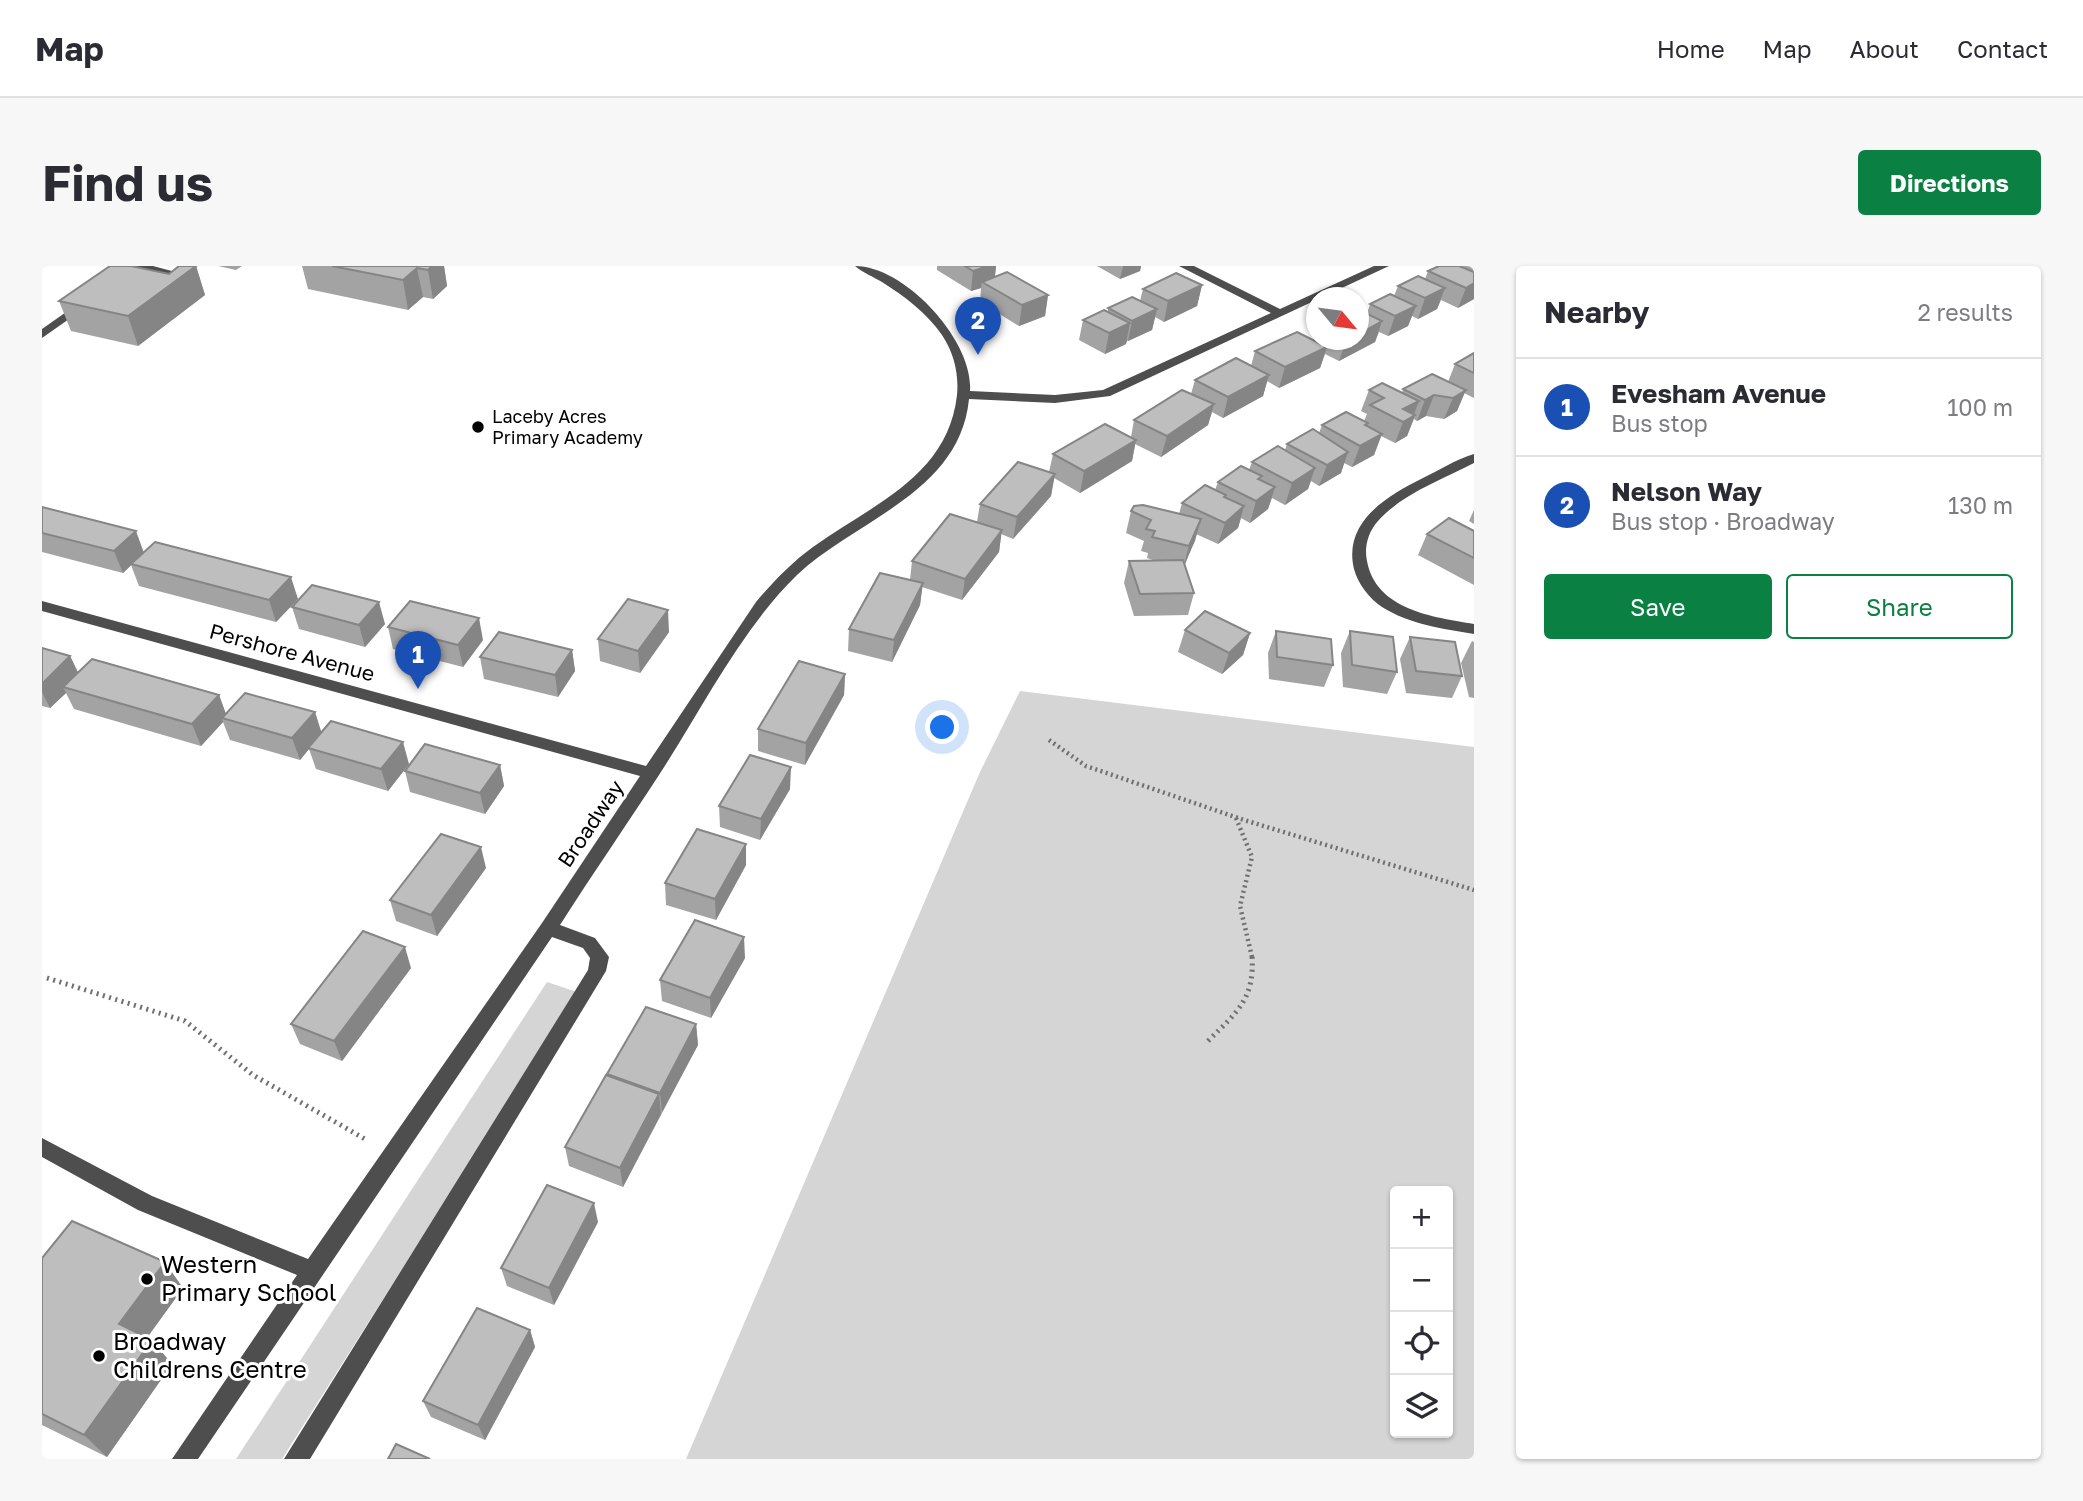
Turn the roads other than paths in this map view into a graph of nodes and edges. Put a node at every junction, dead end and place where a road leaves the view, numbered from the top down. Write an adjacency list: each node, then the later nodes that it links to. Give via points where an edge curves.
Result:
1 (138, 266): 5 (street); 6 (street)
2 (861, 266): 10 (street, Broadway, via 891,281 948,333 965,373)
3 (1185, 266): 8 (street)
4 (1382, 266): 8 (street)
5 (127, 274)
6 (195, 278)
7 (95, 296): 9 (street)
8 (1280, 313): 10 (street, via 1106,393 1055,399)
9 (42, 334)
10 (965, 394): 14 (street, Broadway, via 959,421 923,477 817,550 761,605)
11 (1474, 458): 13 (street, via 1375,516 1359,544 1362,577 1394,608)
12 (42, 606): 14 (street, Pershore Avenue)
13 (1474, 629)
14 (652, 773): 15 (street, Broadway)
15 (548, 928): 17 (street, Broadway); 19 (street, via 589,943 600,957 597,971)
16 (42, 1147): 17 (street, via 145,1203)
17 (312, 1270): 18 (street, Broadway)
18 (184, 1459)
19 (296, 1459)

